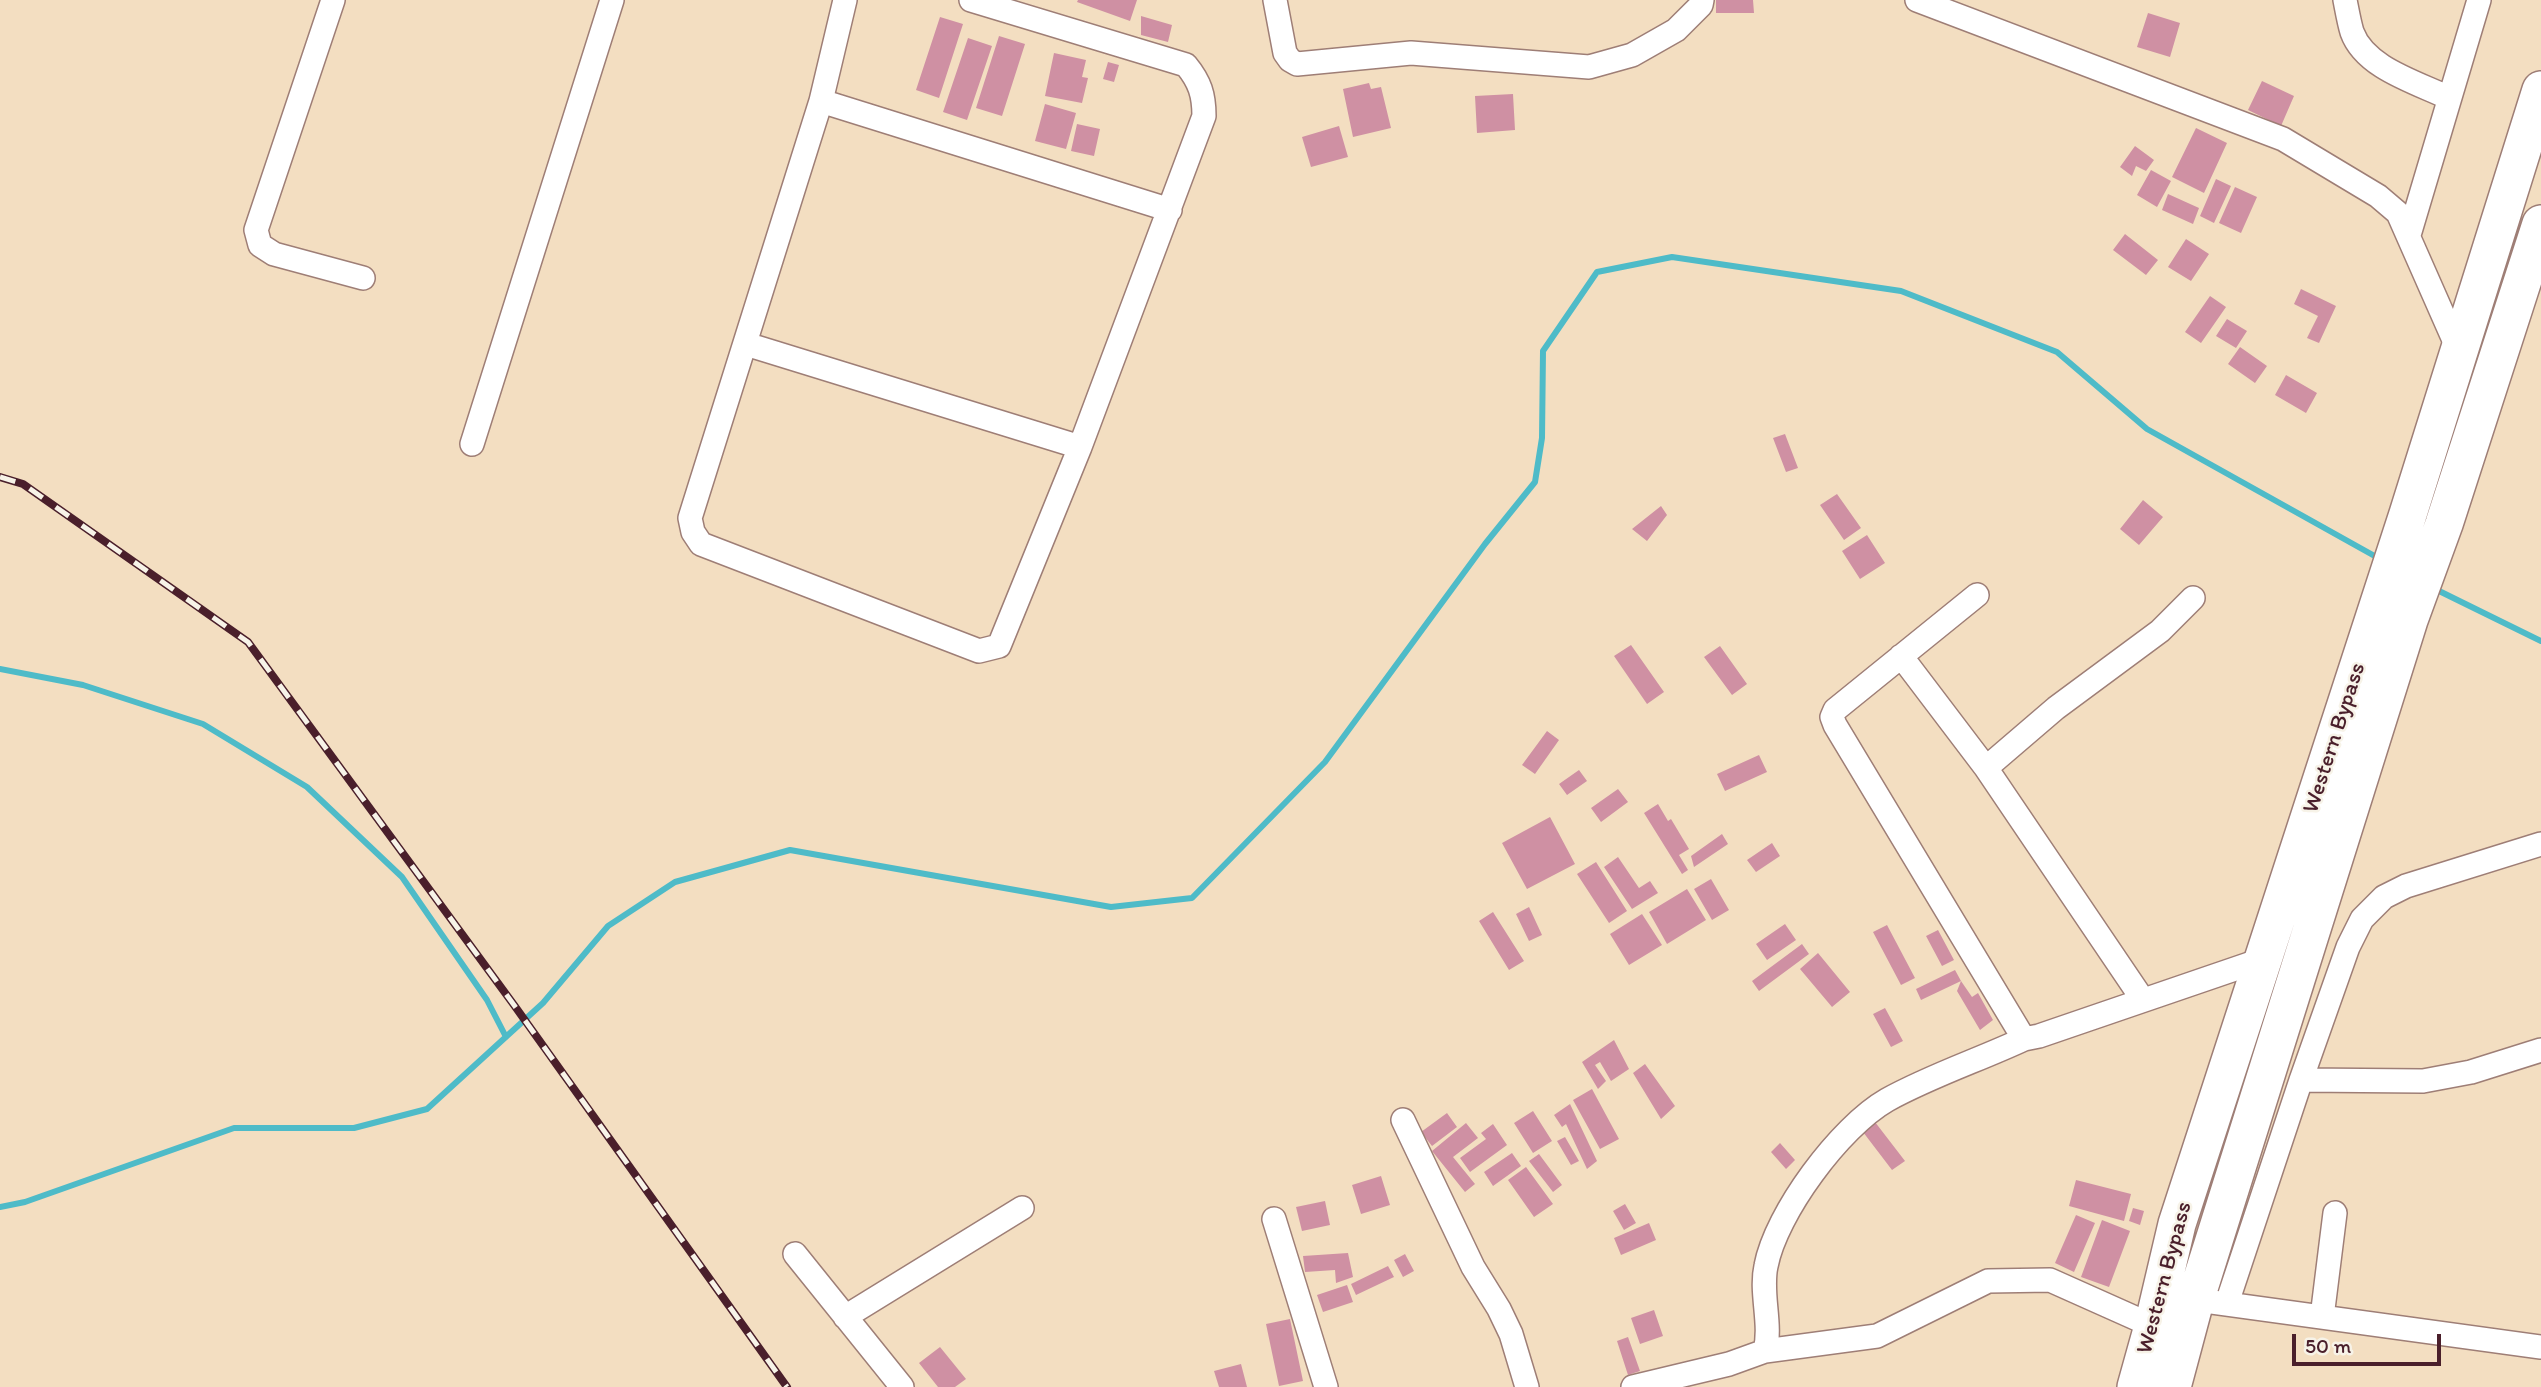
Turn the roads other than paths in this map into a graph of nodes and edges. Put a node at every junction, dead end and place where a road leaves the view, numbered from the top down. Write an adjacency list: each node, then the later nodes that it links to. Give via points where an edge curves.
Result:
1 (333, 0): 16 (street, via 256,230 260,245 274,254)
2 (612, 0): 19 (street)
3 (845, 0): 12 (street)
4 (971, 0): 13 (street, via 1186,65 1204,96 1204,116)
5 (1275, 0): 6 (street, via 1285,54 1297,64 1410,53 1589,67 1632,55 1676,30)
6 (1702, 0)
7 (1917, 0): 15 (street, via 2283,139 2378,197 2398,213)
8 (2345, 0): 11 (street, via 2353,34 2375,63)
9 (2479, 0): 11 (street)
10 (2541, 90): 18 (main road, Western Bypass)
11 (2449, 97): 15 (street)
12 (821, 101): 13 (street); 17 (street)
13 (1170, 210): 20 (street)
14 (2541, 224): 23 (main road, Western Bypass, via 2444,524)
15 (2409, 235): 18 (street)
16 (363, 278)
17 (746, 345): 20 (street); 20 (street, via 690,518 701,544 979,651 999,646)
18 (2459, 349): 23 (main road, Western Bypass, via 2408,514)
19 (472, 444)
20 (1080, 447)
21 (1977, 595): 24 (street)
22 (2193, 598): 25 (street, via 2153,637 2064,702)
23 (2393, 613): 27 (main road, Western Bypass); 37 (main road, Western Bypass)
24 (1901, 656): 25 (street); 29 (street, via 1832,717)
25 (1986, 768): 28 (street)
26 (2541, 844): 31 (street, via 2406,886 2384,898 2362,919)
27 (2264, 959): 28 (street); 40 (main road, Western Bypass, via 2177,1224)
28 (2143, 1000): 29 (street)
29 (2024, 1039): 42 (street, via 1886,1101 1852,1128 1811,1175 1778,1229 1765,1267)
30 (2541, 1051): 31 (street, via 2423,1081)
31 (2301, 1080): 37 (street)
32 (1403, 1120): 45 (street, via 1473,1267 1511,1334)
33 (1022, 1209): 38 (street)
34 (2335, 1213): 39 (street)
35 (1273, 1219): 44 (street)
36 (795, 1254): 38 (street)
37 (2211, 1302): 39 (street); 48 (main road, Western Bypass)
38 (845, 1317): 43 (street)
39 (2322, 1317): 41 (street)
40 (2153, 1326): 42 (street, via 2050,1280 1988,1281 1877,1336); 47 (main road, Western Bypass)
41 (2541, 1347)
42 (1765, 1351): 46 (street)
43 (902, 1387)
44 (1326, 1387)
45 (1527, 1387)
46 (1633, 1387)
47 (2136, 1387)
48 (2172, 1387)

